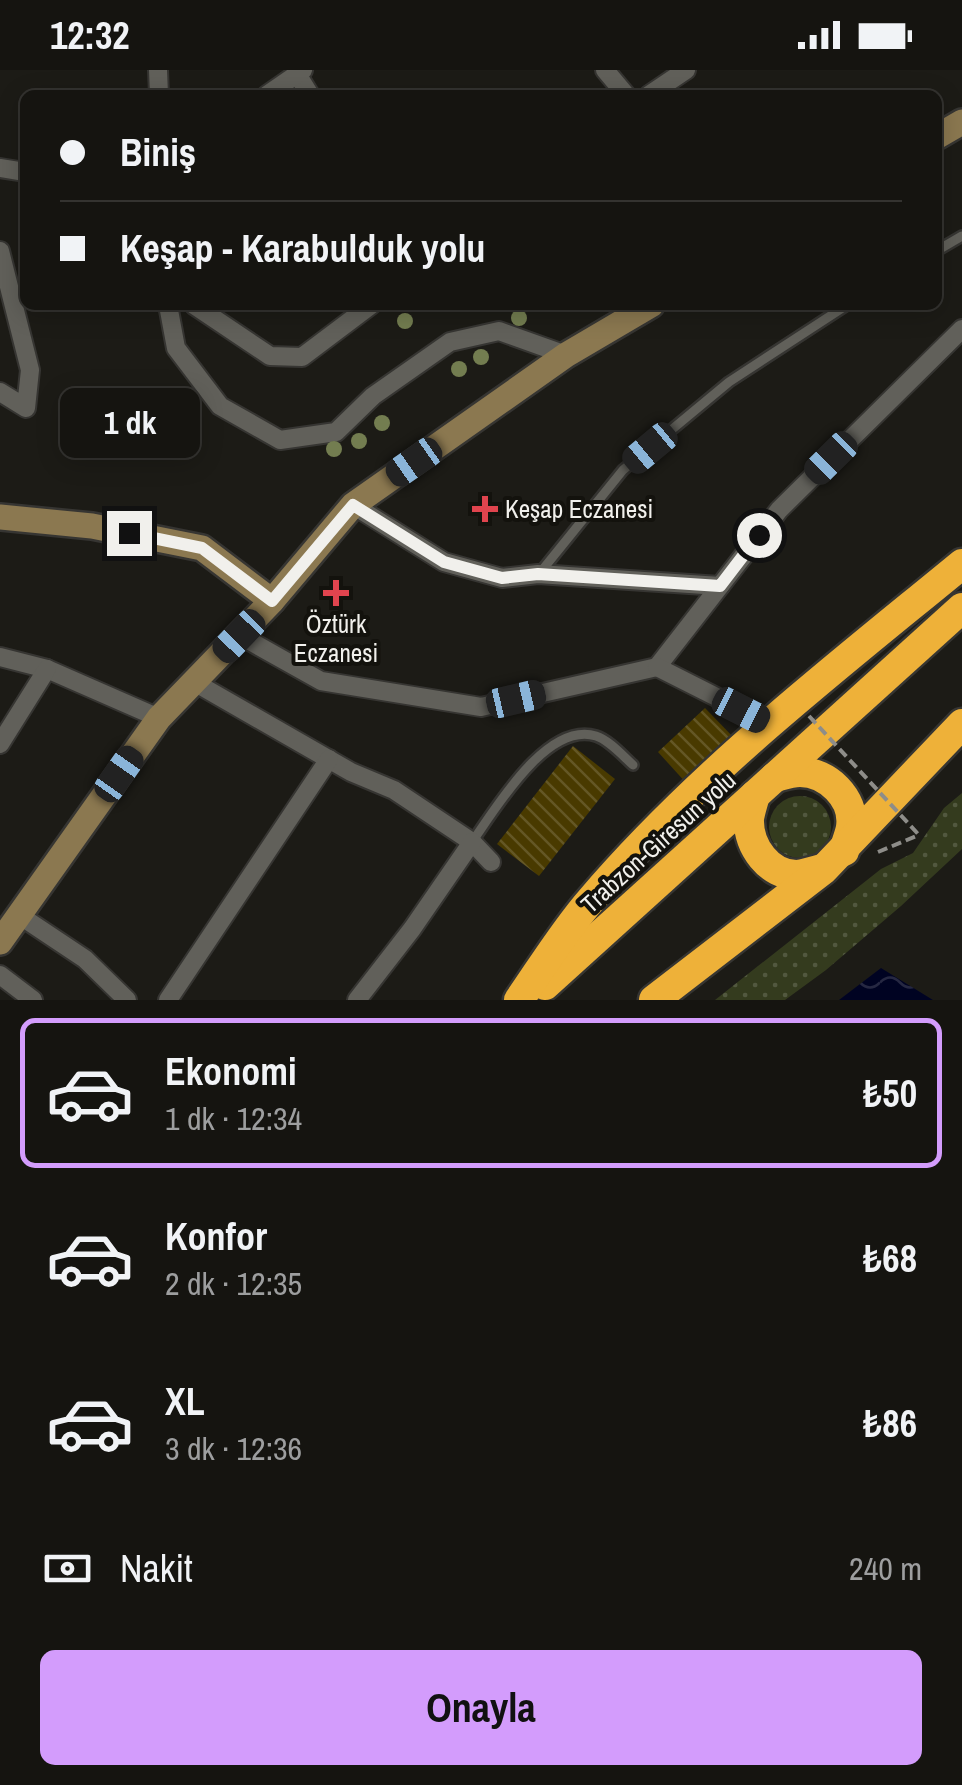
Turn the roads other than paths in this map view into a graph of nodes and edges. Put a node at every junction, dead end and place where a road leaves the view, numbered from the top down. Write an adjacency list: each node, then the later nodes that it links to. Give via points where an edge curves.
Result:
1 (605, 70): 5 (street)
2 (686, 70): 6 (street)
3 (300, 72): 4 (street)
4 (273, 90)
5 (622, 90)
6 (656, 90)
7 (0, 251): 15 (street, via 30,370 26,408)
8 (169, 310): 14 (street, via 176,348 220,406 280,440 336,432 373,396 450,342 499,331)
9 (201, 310): 10 (street, via 270,356 302,357)
10 (364, 310)
11 (643, 310): 14 (main road)
12 (839, 310): 19 (lane, via 729,382 623,470)
13 (962, 330): 20 (street, via 779,510)
14 (566, 356): 16 (main road)
15 (0, 392)
16 (353, 505): 19 (street, via 444,562 502,578); 21 (main road)
17 (0, 517): 21 (main road, via 92,526 202,548)
18 (962, 564): 29 (highway)
19 (538, 574): 20 (street)
20 (720, 586): 25 (street)
21 (272, 601): 23 (main road)
22 (962, 608): 34 (highway, Trabzon-Giresun yolu)
23 (239, 636): 25 (street, via 321,681 481,707); 27 (main road)
24 (0, 657): 26 (street)
25 (657, 667): 29 (street)
26 (47, 669): 28 (street); 31 (street)
27 (194, 682): 28 (main road); 32 (street)
28 (159, 718): 38 (main road)
29 (770, 724): 45 (highway, via 624,862)
30 (962, 724): 36 (highway)
31 (0, 744)
32 (328, 759): 35 (street, via 394,790); 43 (street)
33 (633, 765): 35 (lane, via 598,736 573,735 547,748)
34 (765, 786): 36 (highway, via 749,822 763,858 798,875); 36 (highway, via 802,772 838,788 852,825); 46 (highway, Trabzon-Giresun yolu)
35 (472, 842): 37 (street); 44 (street)
36 (834, 860): 47 (highway)
37 (491, 862)
38 (19, 915): 39 (main road); 42 (street, via 85,960)
39 (2, 939)
40 (0, 975): 41 (street)
41 (33, 1000)
42 (126, 1000)
43 (168, 1000)
44 (356, 1000)
45 (519, 1000)
46 (528, 1000)
47 (654, 1000)

